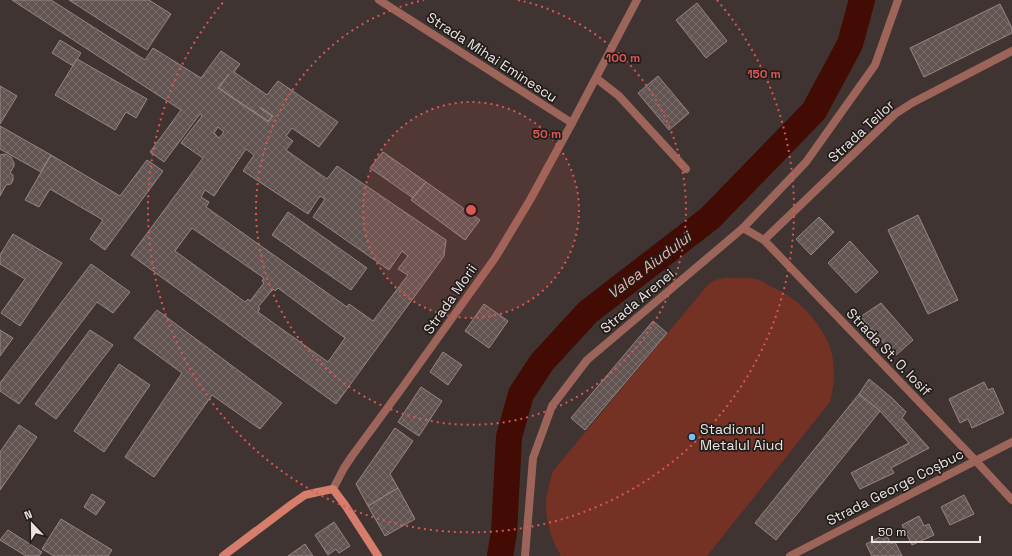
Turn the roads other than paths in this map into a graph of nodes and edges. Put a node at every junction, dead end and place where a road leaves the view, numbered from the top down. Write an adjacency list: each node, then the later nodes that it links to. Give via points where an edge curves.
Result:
1 (379, 0): 6 (street, Strada Mihai Eminescu)
2 (637, 0): 5 (street, Strada Morii)
3 (898, 0): 8 (street, Strada Arenei, via 875,65 806,162)
4 (1012, 51): 9 (street, Strada Teilor, via 912,102 895,114)
5 (596, 78): 6 (street, Strada Morii); 7 (street, via 619,96)
6 (572, 123): 12 (street, Strada Morii, via 495,258 352,456)
7 (686, 169)
8 (743, 228): 9 (street, Strada St. O. Iosif); 16 (street, Strada Arenei, via 587,360 552,406 533,458)
9 (764, 240): 11 (street, Strada St. O. Iosif)
10 (1012, 442): 11 (street, Strada George Coșbuc)
11 (975, 460): 13 (street, Strada St. O. Iosif); 17 (street, Strada George Coșbuc)
12 (333, 489): 14 (main road, via 305,495); 15 (main road)
13 (1012, 500)
14 (223, 556)
15 (378, 556)
16 (524, 556)
17 (790, 556)

